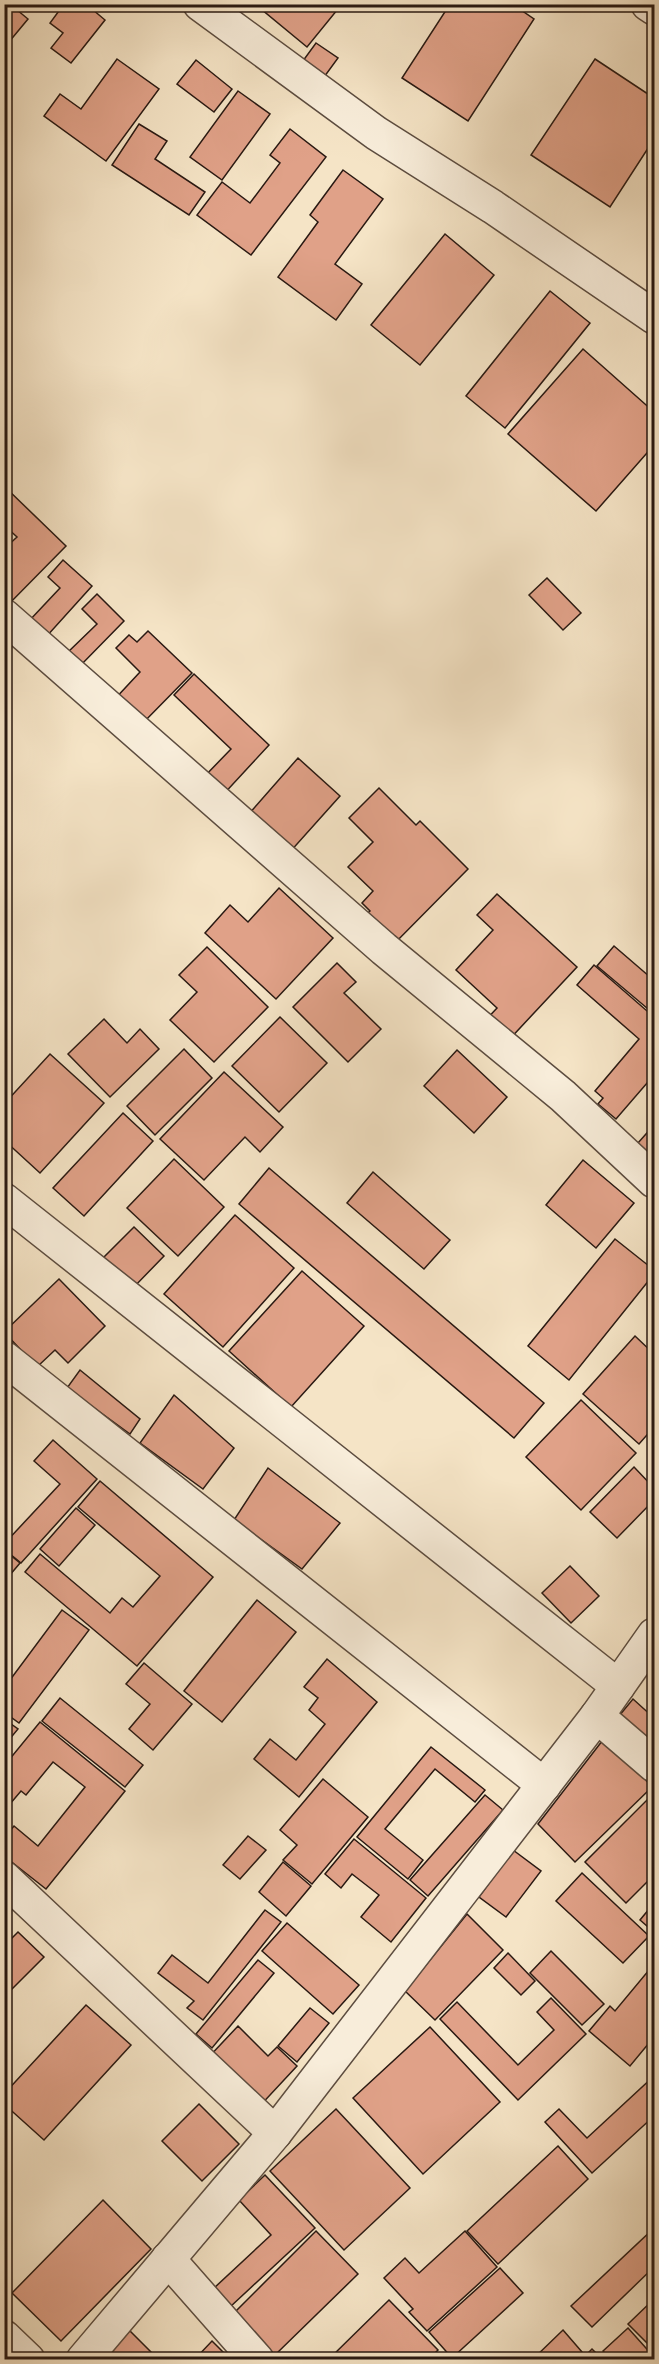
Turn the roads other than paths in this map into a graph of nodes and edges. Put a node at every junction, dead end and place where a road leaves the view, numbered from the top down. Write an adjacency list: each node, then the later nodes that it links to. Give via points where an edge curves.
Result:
1 (200, 4): 4 (street, via 376,133)
2 (648, 4): 3 (street)
3 (654, 8)
4 (654, 317)
5 (4, 616): 6 (street, via 384,949 562,1096)
6 (654, 1181)
7 (4, 1200): 10 (street)
8 (4, 1358): 13 (street)
9 (654, 1635): 10 (street)
10 (618, 1686): 11 (street)
11 (597, 1716): 12 (street); 13 (street)
12 (654, 1765)
13 (544, 1785): 15 (street)
14 (4, 1878): 15 (street)
15 (275, 2133): 16 (street)
16 (168, 2259): 19 (street); 20 (street)
17 (4, 2337): 18 (street)
18 (28, 2360)
19 (83, 2360)
20 (257, 2360)

